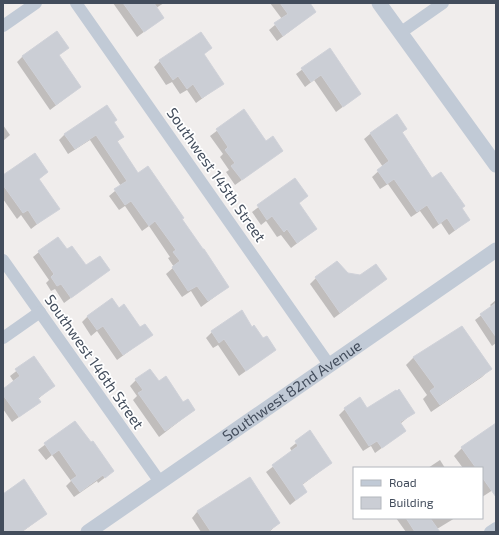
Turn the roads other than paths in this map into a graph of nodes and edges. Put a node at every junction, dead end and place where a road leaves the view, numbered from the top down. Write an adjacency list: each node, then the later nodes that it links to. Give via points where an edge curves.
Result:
1 (36, 3): 5 (street)
2 (76, 3): 12 (street, Southwest 145th Street)
3 (380, 3): 6 (street)
4 (443, 3): 6 (street)
5 (3, 26)
6 (400, 33): 7 (street)
7 (496, 166)
8 (496, 250): 12 (street, Southwest 82nd Avenue)
9 (3, 260): 10 (street, Southwest 146th Street)
10 (40, 312): 11 (street); 13 (street, Southwest 146th Street)
11 (3, 338)
12 (330, 366): 13 (street, Southwest 82nd Avenue)
13 (160, 482): 15 (street, Southwest 82nd Avenue)
14 (496, 528): 16 (street)
15 (88, 532)
16 (490, 532)

